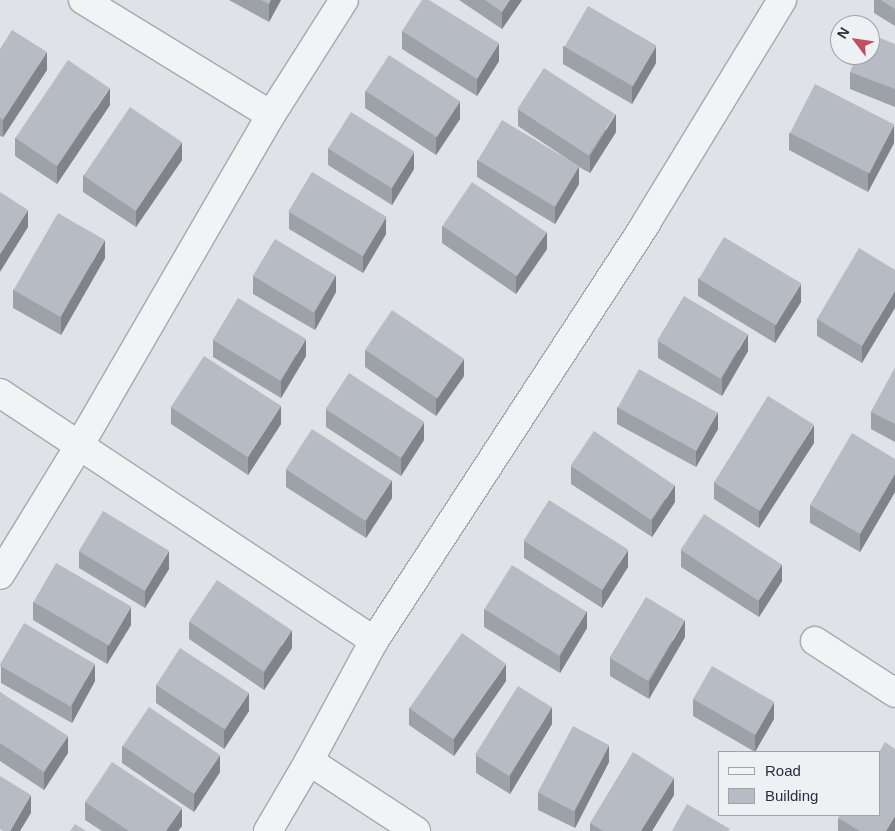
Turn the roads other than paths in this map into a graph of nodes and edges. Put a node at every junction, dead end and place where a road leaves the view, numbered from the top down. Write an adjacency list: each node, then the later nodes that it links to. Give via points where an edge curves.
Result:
1 (82, 0): 4 (street)
2 (344, 0): 4 (street)
3 (782, 0): 8 (street, via 646,223)
4 (271, 115): 6 (street)
5 (0, 393): 6 (street)
6 (79, 446): 7 (street); 8 (street)
7 (0, 575)
8 (374, 641): 11 (street)
9 (815, 641): 10 (street)
10 (895, 693)
11 (309, 761): 12 (street); 13 (street)
12 (268, 831)
13 (416, 831)

